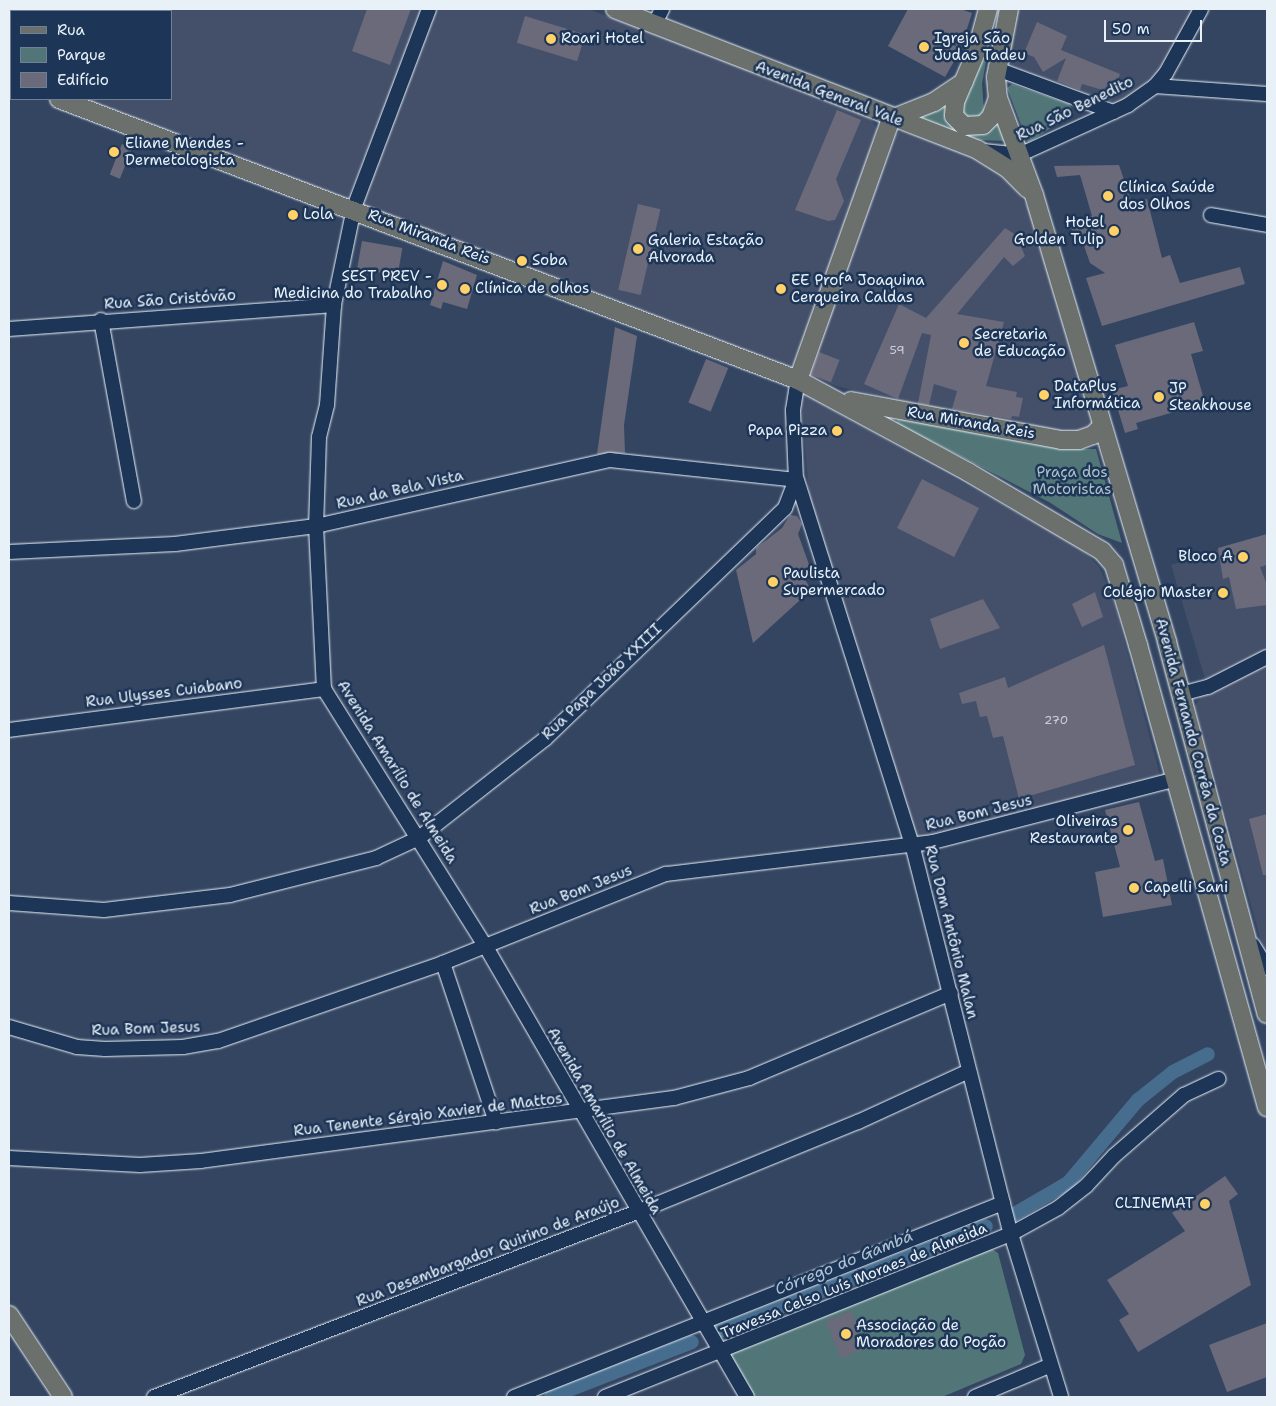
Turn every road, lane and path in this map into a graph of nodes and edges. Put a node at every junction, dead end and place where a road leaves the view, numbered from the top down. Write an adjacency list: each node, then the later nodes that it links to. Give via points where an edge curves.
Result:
1 (429, 9): 19 (street, Avenida Amarílio de Almeida)
2 (615, 9): 7 (main road, Avenida General Vale)
3 (662, 9): 7 (street)
4 (988, 9): 9 (main road)
5 (1009, 9): 8 (main road)
6 (1201, 9): 10 (street, Rua São Benedito, via 1173,62)
7 (654, 25): 15 (main road, Avenida General Vale)
8 (997, 69): 12 (main road); 14 (street)
9 (964, 82): 12 (main road, via 953,111 964,126 977,127 988,122); 15 (main road, via 934,102)
10 (1155, 86): 11 (street); 14 (street, Rua São Benedito)
11 (1267, 94)
12 (998, 98): 17 (main road, Avenida Fernando Corrêa da Costa)
13 (62, 100): 19 (main road, Rua Miranda Reis)
14 (1112, 112): 17 (street, Rua São Benedito)
15 (891, 119): 16 (main road, Avenida General Vale); 25 (main road, Rua Papa João XXIII)
16 (978, 150): 17 (street, Rua São Benedito); 18 (main road, Avenida General Vale, via 1008,169)
17 (1019, 154): 18 (main road, Avenida Fernando Corrêa da Costa)
18 (1034, 195): 27 (main road, Avenida Fernando Corrêa da Costa)
19 (354, 208): 22 (street, Avenida Amarílio de Almeida); 25 (main road, Rua Miranda Reis)
20 (1211, 215): 21 (street)
21 (1267, 225)
22 (334, 305): 23 (street, Rua São Cristóvão); 30 (street, Avenida Amarílio de Almeida, via 327,405 319,437)
23 (101, 320): 24 (street, Rua São Cristóvão); 29 (street)
24 (9, 329)
25 (798, 380): 26 (main road); 28 (street, Rua Papa João XXIII, via 793,410)
26 (836, 398): 27 (main road, Rua Miranda Reis, via 1061,440 1079,440 1093,435); 36 (main road, Avenida Fernando Corrêa da Costa, via 1089,540 1114,565)
27 (1102, 426): 34 (main road, Avenida Fernando Corrêa da Costa)
28 (796, 480): 30 (street, Rua da Bela Vista, via 610,460); 37 (street, Rua Papa João XXIII, via 785,508 545,739); 38 (street, Rua Dom Antônio Malan)
29 (134, 501)
30 (316, 526): 31 (street, Rua da Bela Vista, via 175,544); 33 (street, Avenida Amarílio de Almeida)
31 (9, 552)
32 (1267, 657): 34 (street, via 1208,687)
33 (324, 689): 35 (street, Rua Ulysses Cuiabano); 37 (street, Avenida Amarílio de Almeida)
34 (1181, 694): 40 (main road, Avenida Fernando Corrêa da Costa)
35 (9, 730)
36 (1177, 779): 38 (street, Rua Bom Jesus, via 933,842); 49 (main road, Avenida Fernando Corrêa da Costa)
37 (419, 838): 39 (street, Rua Papa João XXIII, via 376,858 230,895 104,910); 41 (street, Avenida Amarílio de Almeida)
38 (912, 844): 41 (street, Rua Bom Jesus, via 666,874); 44 (street, Rua Dom Antônio Malan)
39 (9, 903)
40 (1244, 930): 43 (street); 45 (main road, Avenida Fernando Corrêa da Costa)
41 (486, 947): 42 (street, Rua Bom Jesus); 50 (street, Avenida Amarílio de Almeida)
42 (443, 963): 46 (street, Rua Bom Jesus, via 218,1041 183,1047 77,1047); 51 (street)
43 (1267, 968)
44 (951, 993): 47 (street, Rua Dom Antônio Malan); 50 (street, Rua Tenente Sérgio Xavier de Mattos, via 749,1078 674,1098)
45 (1267, 1014)
46 (9, 1027)
47 (969, 1071): 53 (street, Rua Dom Antônio Malan); 54 (street, Rua Desembargador Quirino de Araújo, via 858,1122)
48 (1218, 1079): 55 (street, Travessa Celso Luís Moraes de Almeida, via 1184,1095 1114,1156 1086,1186 1058,1208)
49 (1267, 1107)
50 (581, 1112): 51 (street, Rua Tenente Sérgio Xavier de Mattos); 54 (street, Avenida Amarílio de Almeida)
51 (496, 1122): 52 (street, Rua Tenente Sérgio Xavier de Mattos, via 201,1161 140,1164)
52 (9, 1158)
53 (1003, 1203): 55 (street, Rua Dom Antônio Malan); 57 (street, Travessa Celso Luís Moraes de Almeida)
54 (637, 1212): 57 (street, Avenida Amarílio de Almeida); 61 (street, Rua Desembargador Quirino de Araújo)
55 (1011, 1234): 58 (street, Travessa Celso Luís Moraes de Almeida); 59 (street, Rua Dom Antônio Malan)
56 (9, 1315): 60 (main road)
57 (701, 1324): 58 (street, Avenida Amarílio de Almeida); 62 (street, Travessa Celso Luís Moraes de Almeida)
58 (719, 1354): 63 (street, Travessa Celso Luís Moraes de Almeida); 64 (street, Avenida Amarílio de Almeida)
59 (1051, 1365): 65 (street); 66 (street, Rua Dom Antônio Malan)
60 (58, 1395)
61 (154, 1397)
62 (514, 1397)
63 (606, 1397)
64 (747, 1397)
65 (976, 1397)
66 (1061, 1397)

